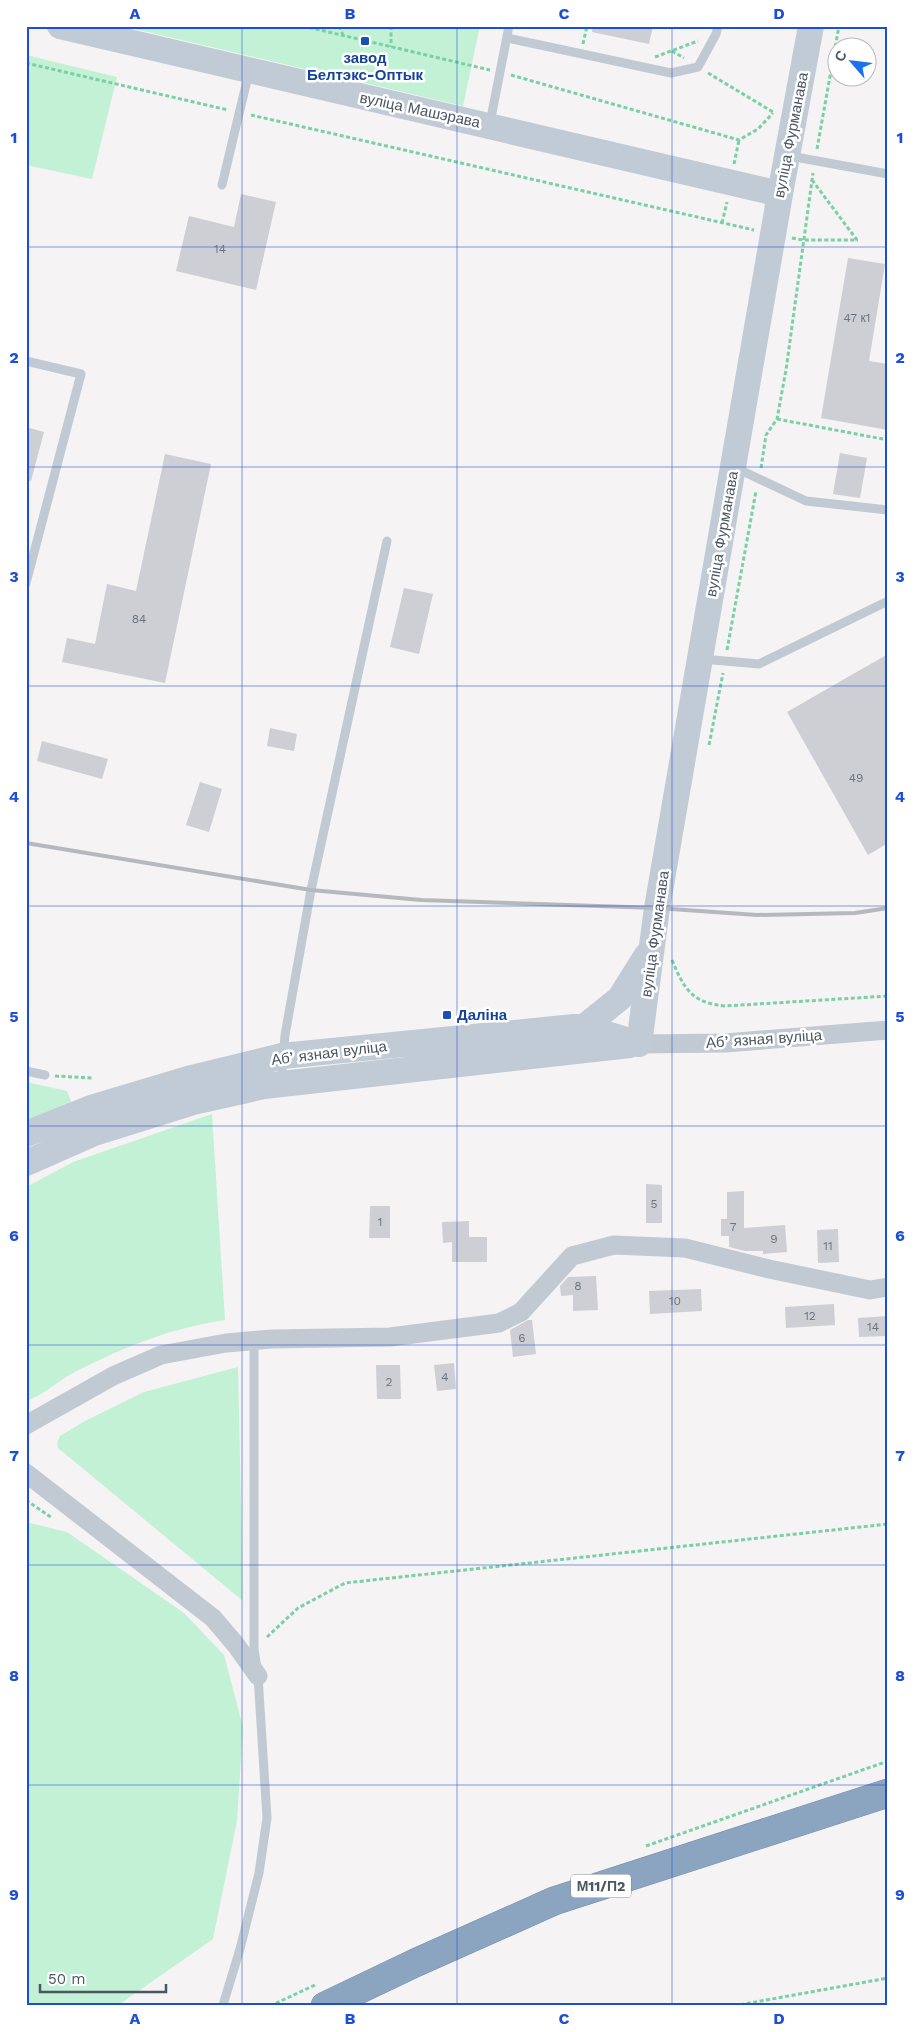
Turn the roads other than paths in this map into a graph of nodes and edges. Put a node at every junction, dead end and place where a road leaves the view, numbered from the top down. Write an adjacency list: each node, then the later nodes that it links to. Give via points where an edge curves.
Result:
1 (60, 26): 5 (street, вуліца Машэрава)
2 (509, 26): 6 (lane)
3 (811, 26): 9 (street, вуліца Фурманава, via 783,116)
4 (717, 30): 6 (lane, via 698,66 671,73)
5 (137, 35): 7 (street, вуліца Машэрава)
6 (507, 38): 8 (lane)
7 (249, 72): 8 (street, вуліца Машэрава); 11 (lane)
8 (489, 126): 12 (street, вуліца Машэрава)
9 (787, 156): 10 (lane); 12 (street, вуліца Фурманава)
10 (888, 174)
11 (222, 185)
12 (780, 194): 14 (street, вуліца Фурманава)
13 (26, 361): 17 (lane, via 81,374)
14 (734, 466): 15 (lane, via 806,502); 19 (street, вуліца Фурманава)
15 (888, 510)
16 (387, 541): 24 (lane, via 311,890)
17 (27, 581)
18 (888, 601): 19 (lane, via 759,664)
19 (713, 660): 20 (street, вуліца Фурманава)
20 (661, 951): 21 (street, via 620,998); 23 (street, вуліца Фурманава)
21 (584, 1027): 23 (street, Абʼязная вуліца); 24 (street, Абʼязная вуліца)
22 (888, 1030): 23 (street, Абʼязная вуліца, via 726,1043)
23 (639, 1044): 27 (street, Абʼязная вуліца)
24 (282, 1056): 27 (lane); 28 (street, Абʼязная вуліца, via 188,1078 100,1105)
25 (26, 1071): 26 (lane)
26 (45, 1075)
27 (280, 1084): 29 (street, Абʼязная вуліца, via 184,1105 94,1133)
28 (26, 1134)
29 (26, 1163)
30 (888, 1287): 31 (street, via 870,1290 685,1248 614,1245 572,1256 521,1312 499,1323 390,1337)
31 (254, 1340): 32 (street, via 161,1355 113,1376); 34 (lane, via 254,1649)
32 (26, 1425)
33 (26, 1474): 34 (street, via 213,1618)
34 (258, 1676): 36 (lane, via 267,1818 247,1921)
35 (888, 1793): 37 (highway, М11/П2, via 554,1901)
36 (223, 2005)
37 (325, 2006)

